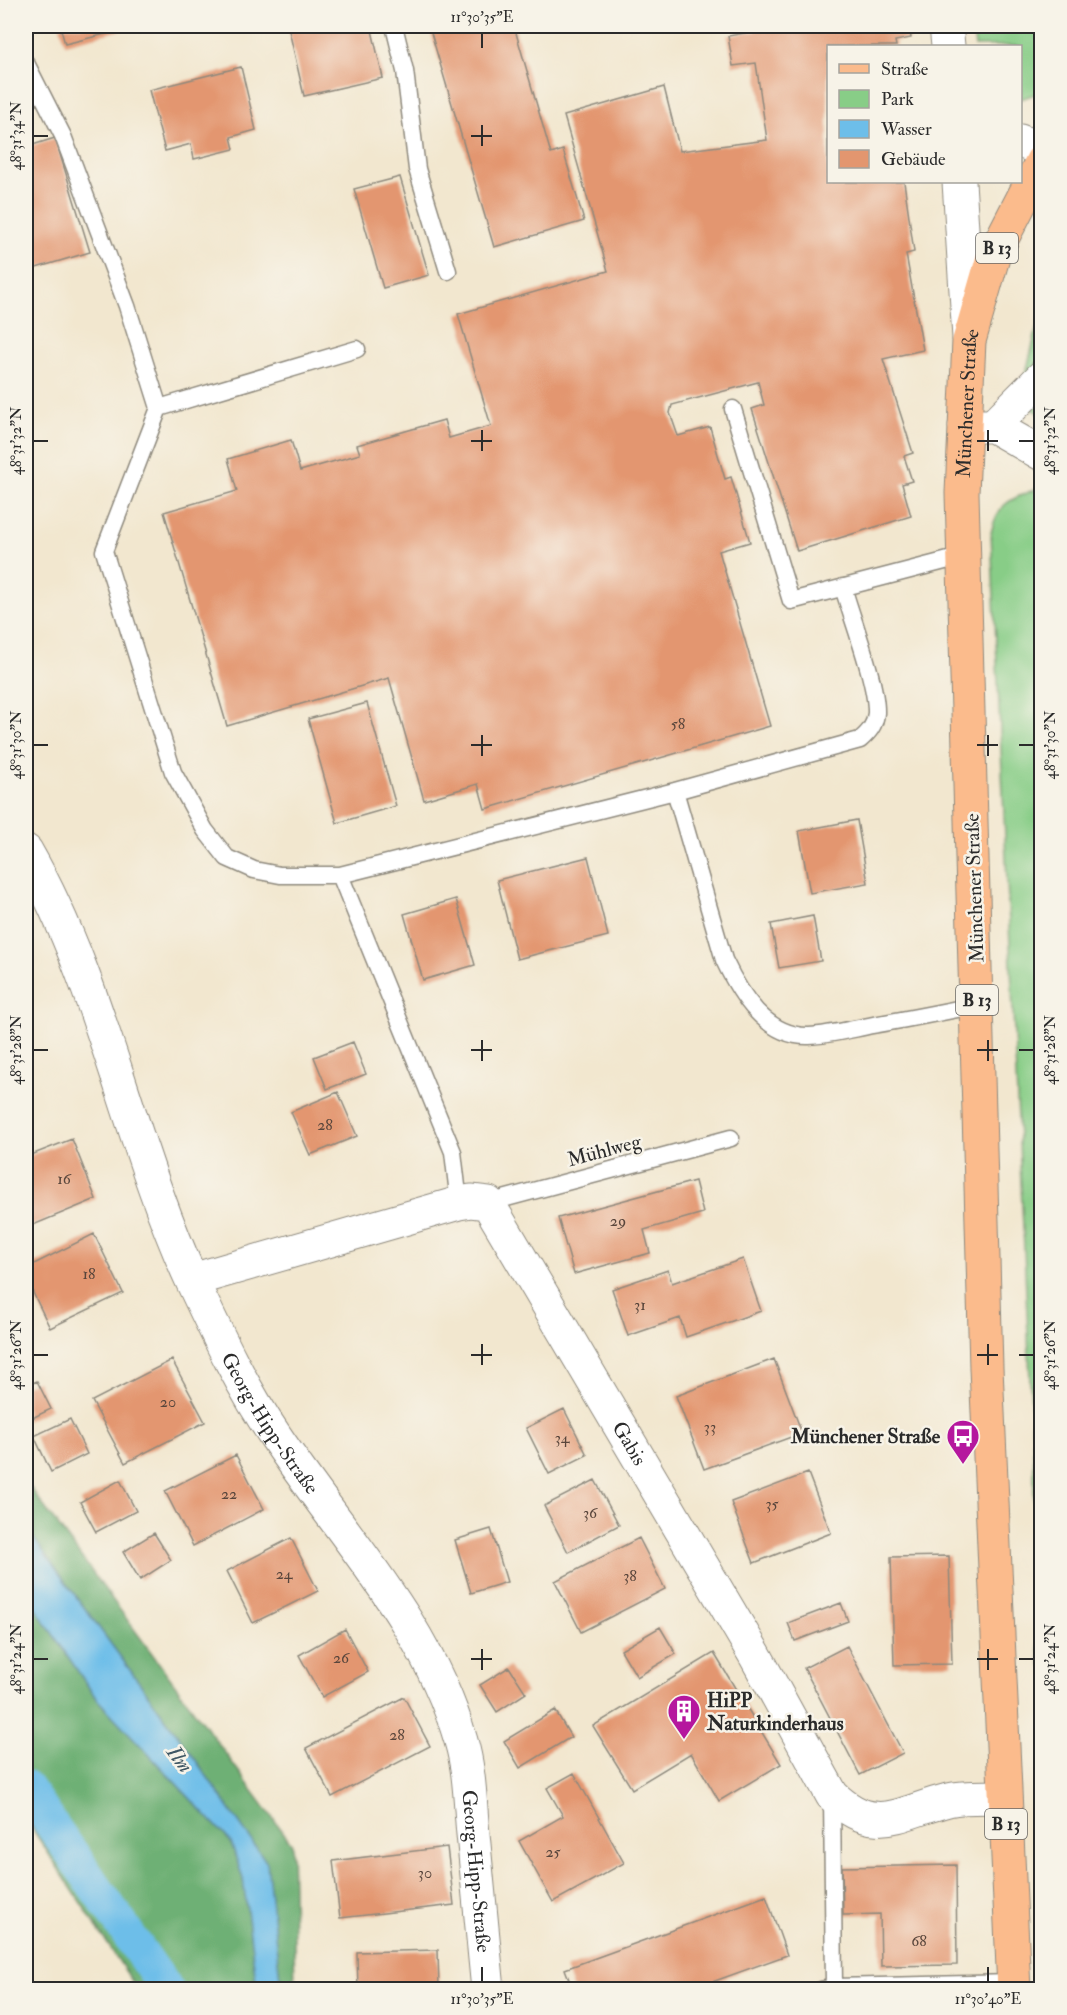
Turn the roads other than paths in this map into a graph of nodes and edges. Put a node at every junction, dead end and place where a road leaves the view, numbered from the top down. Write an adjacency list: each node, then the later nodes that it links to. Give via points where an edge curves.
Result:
1 (394, 26): 9 (lane, via 405,71 417,170)
2 (946, 26): 3 (street)
3 (948, 45)
4 (26, 63): 13 (lane, via 63,136 128,306)
5 (1022, 142): 6 (street)
6 (1041, 150)
7 (1041, 161): 10 (main road, B 13, via 994,255)
8 (959, 183): 10 (street, Münchener Straße)
9 (448, 271)
10 (969, 341): 15 (main road, Münchener Straße / B 13)
11 (357, 349): 13 (lane)
12 (1041, 378): 15 (street)
13 (159, 408): 21 (lane, via 105,551 173,772 205,830 227,858 254,870 280,875)
14 (733, 409): 18 (lane, via 791,601)
15 (979, 426): 16 (street); 17 (main road, Münchener Straße / B 13, via 962,493)
16 (1041, 454)
17 (964, 556): 18 (lane); 22 (main road, Münchener Straße / B 13)
18 (843, 587): 19 (lane, via 874,695 876,715 871,730 860,740 837,749)
19 (675, 791): 21 (lane); 22 (lane, via 724,960 735,984 772,1025 793,1034 821,1035)
20 (26, 851): 25 (street, Georg-Hipp-Straße, via 83,978)
21 (340, 875): 24 (lane)
22 (977, 1005): 27 (main road, Münchener Straße / B 13, via 986,1368)
23 (731, 1138): 24 (lane, Mühlweg)
24 (474, 1203): 25 (street); 26 (street, Gabis, via 755,1655)
25 (192, 1280): 30 (street, Georg-Hipp-Straße, via 231,1362 276,1437 406,1617 452,1716 467,1766)
26 (832, 1795): 27 (street, Gabis, via 858,1814 881,1820 951,1800); 29 (lane)
27 (1004, 1797): 28 (main road, Münchener Straße / B 13)
28 (1014, 1986): 29 (lane)
29 (828, 1988)
30 (488, 1989)

